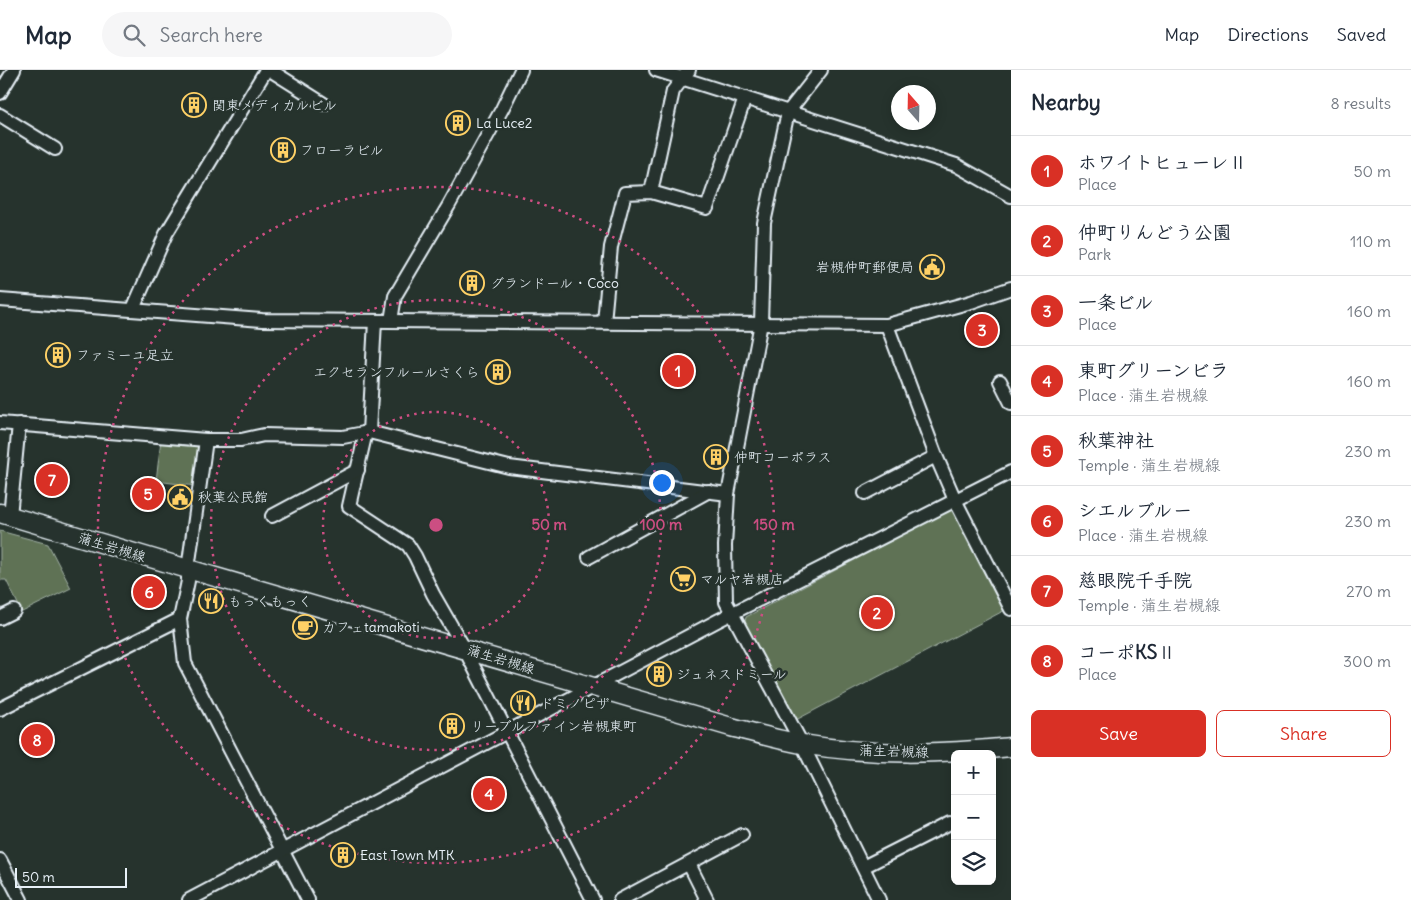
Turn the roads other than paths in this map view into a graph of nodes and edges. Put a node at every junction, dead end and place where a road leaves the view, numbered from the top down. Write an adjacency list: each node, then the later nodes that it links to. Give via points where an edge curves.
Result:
1 (14, 70): 8 (street)
2 (266, 70): 18 (street, via 166,234)
3 (270, 70): 10 (street)
4 (521, 70): 20 (street, via 449,205 395,296)
5 (656, 70): 7 (street)
6 (821, 70): 11 (street)
7 (686, 74): 9 (street); 14 (street, via 673,91)
8 (0, 93)
9 (745, 98): 11 (street); 14 (street, via 707,208)
10 (324, 104)
11 (788, 112): 15 (street, via 956,165); 22 (street, via 764,223)
12 (0, 115): 13 (street)
13 (56, 149)
14 (651, 192): 21 (street, via 625,193 611,247)
15 (1011, 196)
16 (1011, 288): 23 (street)
17 (0, 300): 18 (street)
18 (133, 309): 19 (street, via 262,320)
19 (375, 321): 20 (street); 28 (street)
20 (391, 321): 21 (street)
21 (604, 322): 22 (street)
22 (761, 323): 23 (street); 35 (street)
23 (887, 325): 30 (street)
24 (1000, 380): 25 (street)
25 (1011, 403)
26 (0, 423): 27 (street)
27 (19, 424): 29 (street); 37 (street)
28 (367, 432): 29 (street, via 343,437 264,435 241,440); 31 (street); 33 (street, via 509,467)
29 (206, 440): 40 (street)
30 (936, 456): 34 (street); 36 (street)
31 (358, 470): 38 (street); 46 (street, via 349,506 408,545)
32 (1011, 472): 36 (street)
33 (709, 491): 35 (street); 39 (street)
34 (865, 493)
35 (728, 494): 43 (street, via 726,602)
36 (955, 500): 41 (street); 43 (street)
37 (5, 514): 40 (main road, 蒲生岩槻線)
38 (272, 516)
39 (589, 557)
40 (188, 569): 45 (street); 46 (main road, 蒲生岩槻線)
41 (1011, 609)
42 (14, 611): 44 (street)
43 (732, 615): 47 (street); 50 (street)
44 (0, 618)
45 (180, 619): 48 (street); 54 (street, via 184,663)
46 (464, 648): 47 (main road, 蒲生岩槻線); 49 (street)
47 (593, 686): 49 (street); 50 (main road, 蒲生岩槻線, via 731,727)
48 (0, 709)
49 (506, 733): 54 (street); 61 (street)
50 (802, 744): 51 (main road, 蒲生岩槻線, via 918,754); 57 (street)
51 (1011, 747)
52 (950, 823): 57 (street)
53 (742, 835): 56 (street)
54 (282, 851): 59 (street); 60 (street)
55 (0, 860): 58 (street)
56 (689, 864): 62 (street); 63 (street)
57 (863, 867): 64 (street)
58 (21, 900)
59 (188, 900)
60 (308, 900)
61 (593, 900)
62 (620, 900)
63 (707, 900)
64 (879, 900)

